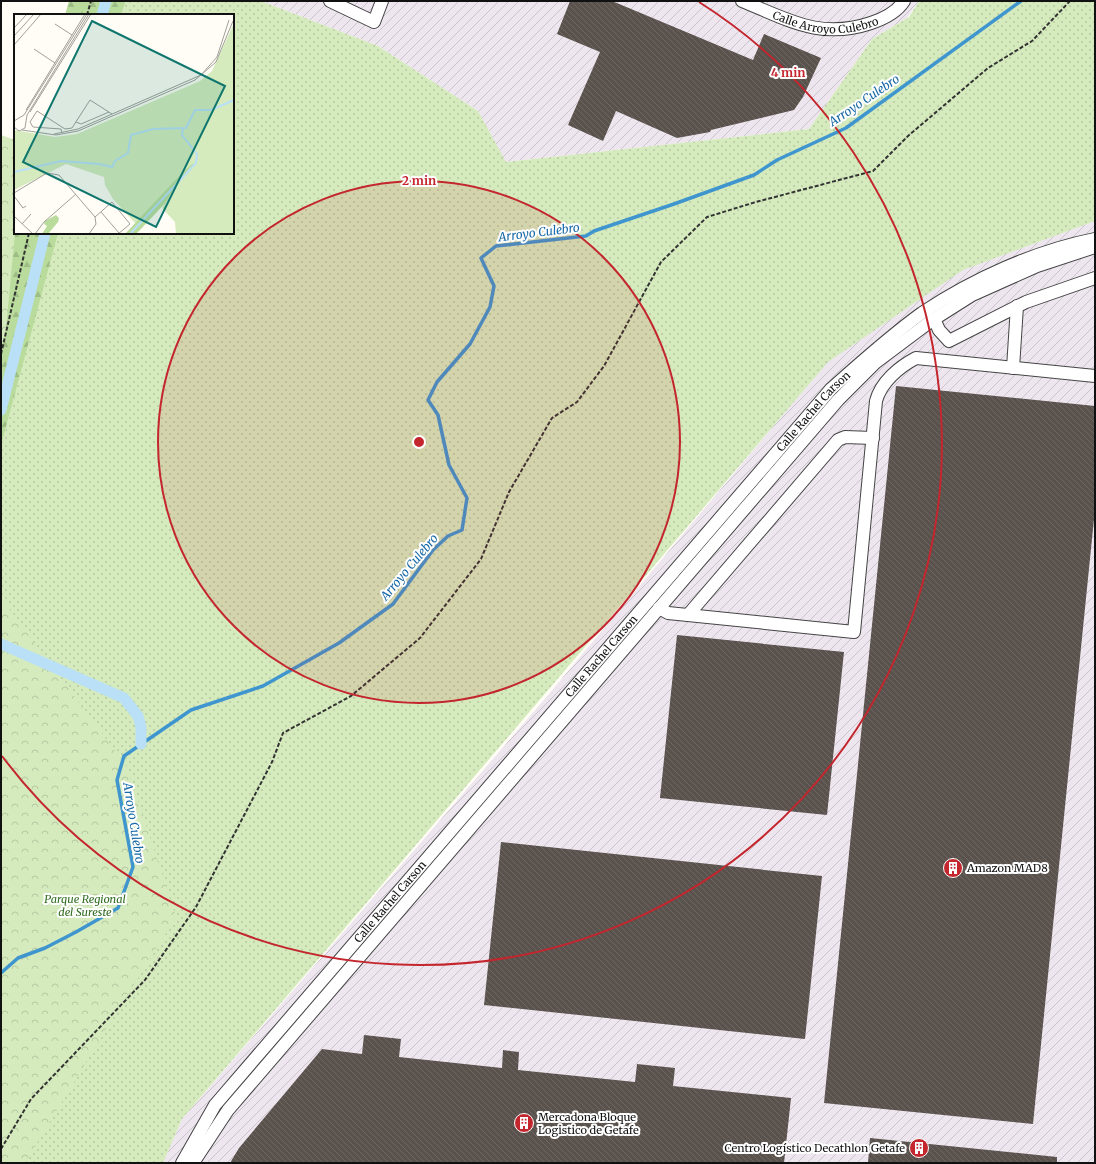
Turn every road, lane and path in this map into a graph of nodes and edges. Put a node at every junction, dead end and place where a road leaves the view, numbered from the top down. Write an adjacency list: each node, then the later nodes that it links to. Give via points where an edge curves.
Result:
1 (91, 1): 7 (path)
2 (330, 1): 3 (street, via 374,22)
3 (382, 1)
4 (742, 1): 5 (street, Calle Arroyo Culebro, via 804,26 818,30 835,30 860,27 882,19)
5 (904, 1)
6 (1070, 1): 20 (path, via 1032,41 988,68 908,136 873,171 756,202 707,218 662,262 604,366 577,402 552,418 509,492 481,559 420,638 351,696 283,733 272,762 196,907 145,980 31,1099)
7 (87, 14)
8 (29, 234): 14 (path)
9 (1095, 239): 21 (street, Calle Rachel Carson, via 1026,260 962,288 922,314 831,389 215,1105)
10 (1095, 247): 13 (street, Calle Rachel Carson, via 1037,266 979,292)
11 (1095, 278): 12 (street)
12 (1017, 306): 13 (street, via 949,341 939,330); 15 (street)
13 (934, 319): 18 (street, Calle Rachel Carson, via 875,363 838,400)
14 (1, 354)
15 (1013, 368): 16 (street); 17 (street, via 916,358 905,365 879,391)
16 (1095, 376)
17 (873, 438): 19 (street, via 845,437 838,440); 19 (street, via 854,632)
18 (659, 608): 19 (street, via 668,613); 22 (street, Calle Rachel Carson, via 228,1110)
19 (688, 615)
20 (1, 1149)
21 (182, 1163)
22 (193, 1163)

